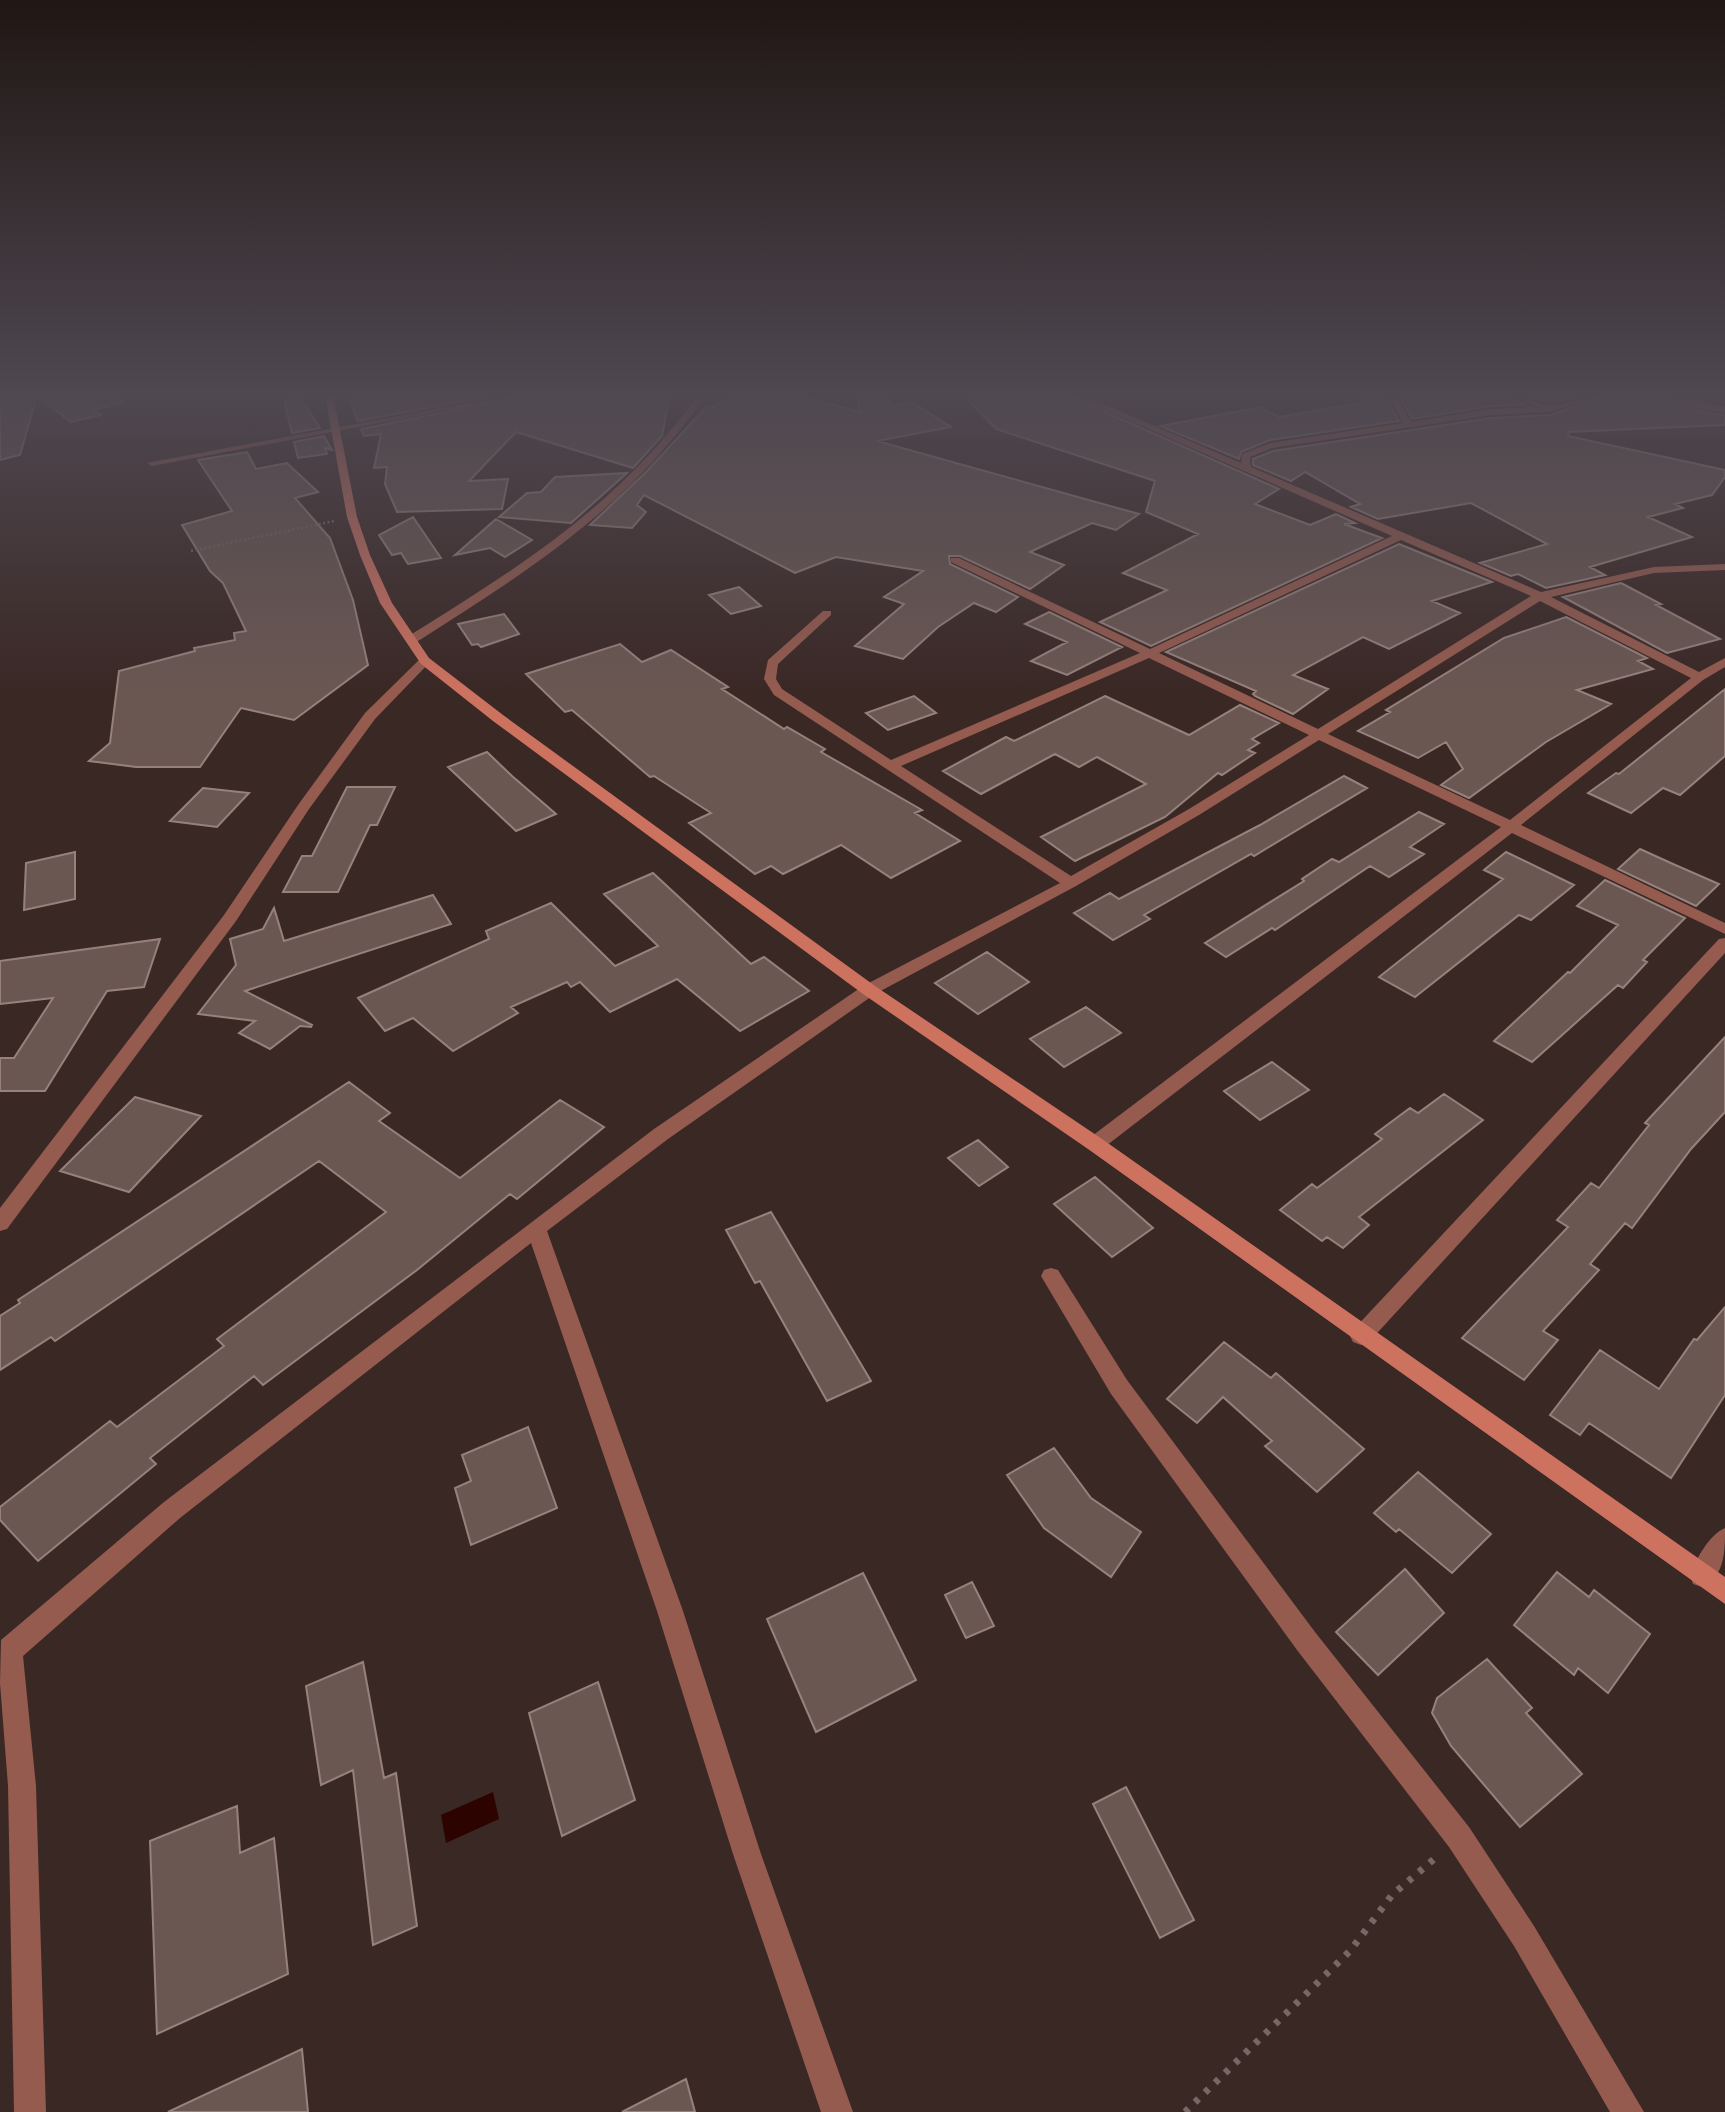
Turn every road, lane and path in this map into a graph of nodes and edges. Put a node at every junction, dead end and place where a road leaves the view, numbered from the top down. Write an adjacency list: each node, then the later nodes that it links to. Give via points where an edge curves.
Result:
1 (348, 494): 4 (street)
2 (617, 494): 11 (street, via 550,547)
3 (1300, 494): 5 (street)
4 (352, 517): 6 (path); 11 (street, via 373,578)
5 (1401, 536): 9 (street); 12 (street)
6 (191, 551)
7 (955, 560): 12 (street)
8 (1725, 567): 9 (street, via 1654,570)
9 (1540, 596): 15 (street); 16 (street)
10 (827, 613): 17 (street, via 772,663 769,682 796,705)
11 (411, 640): 13 (street)
12 (1150, 653): 16 (street); 17 (street)
13 (425, 661): 22 (street); 24 (street, via 370,716 230,918)
14 (1725, 662): 15 (street)
15 (1699, 677): 18 (street)
16 (1317, 736): 18 (street); 19 (street)
17 (891, 765): 19 (street)
18 (1510, 827): 20 (street); 23 (street)
19 (1071, 883): 22 (street)
20 (1725, 929)
21 (1725, 943): 27 (street)
22 (869, 990): 23 (street); 25 (street, via 661,1134)
23 (1094, 1144): 27 (street)
24 (0, 1223)
25 (536, 1228): 31 (street, via 172,1510); 34 (street)
26 (1051, 1276): 32 (street, via 1119,1387 1306,1641)
27 (1362, 1336): 29 (street)
28 (1725, 1540): 29 (street)
29 (1702, 1575): 30 (street)
30 (1725, 1592)
31 (5, 1654): 33 (street, via 22,1787)
32 (1459, 1837): 35 (path, via 1392,1895 1350,1951); 36 (street, via 1524,1936)
33 (30, 2112)
34 (837, 2112)
35 (1185, 2112)
36 (1628, 2112)

